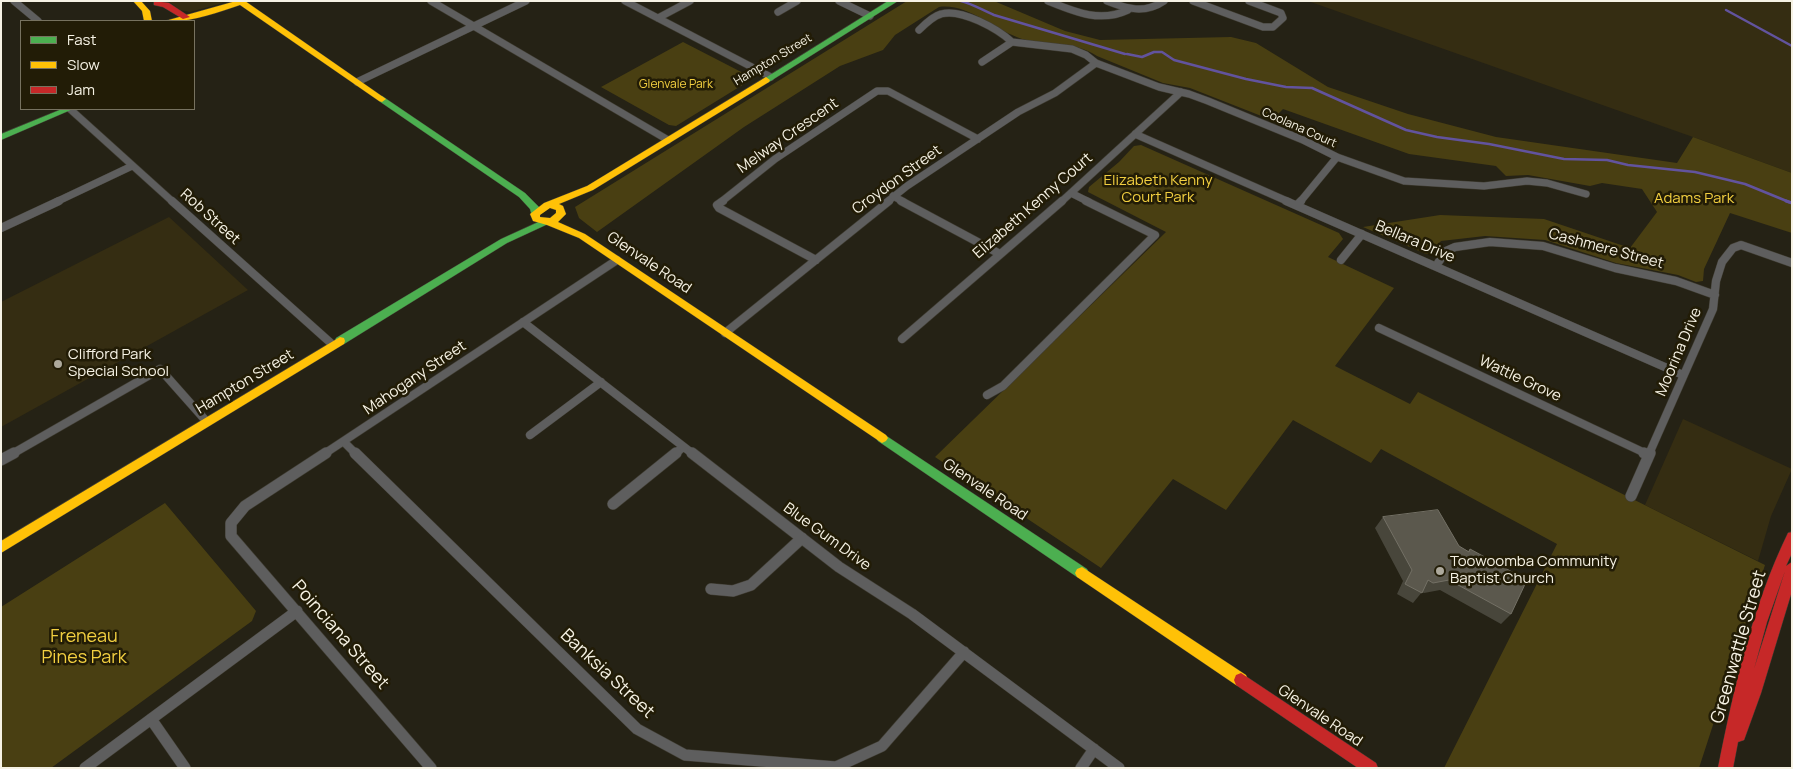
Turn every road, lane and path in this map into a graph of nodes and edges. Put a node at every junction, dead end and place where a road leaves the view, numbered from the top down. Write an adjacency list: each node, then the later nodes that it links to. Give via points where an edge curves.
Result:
1 (14, 1): 22 (street)
2 (137, 1): 23 (main road, via 146,11)
3 (431, 1): 26 (street)
4 (526, 1): 26 (street)
5 (625, 1): 21 (street)
6 (690, 1): 21 (street)
7 (797, 1): 18 (street)
8 (839, 1): 19 (street)
9 (894, 1): 19 (main road, Hampton Street)
10 (1048, 1): 17 (street, via 1085,16 1119,16)
11 (1106, 1): 17 (street)
12 (1164, 1): 17 (street, via 1152,9)
13 (1193, 1): 14 (street, via 1263,28 1273,27 1283,18 1281,13)
14 (1248, 1)
15 (156, 2): 20 (main road); 24 (main road, via 164,13)
16 (240, 2): 20 (main road); 32 (main road)
17 (1128, 10)
18 (778, 12)
19 (870, 16): 31 (main road, Hampton Street)
20 (186, 18): 25 (main road)
21 (658, 18): 31 (street)
22 (37, 20)
23 (148, 20)
24 (164, 20)
25 (175, 20)
26 (474, 26): 32 (street); 40 (street)
27 (919, 30): 28 (street, via 942,13 950,12 1004,34)
28 (1012, 42): 29 (street); 30 (street, Coolana Court, via 1072,49)
29 (982, 62)
30 (1096, 63): 33 (street, Coolana Court); 39 (street, Croydon Street, via 1055,93 1018,112)
31 (771, 77): 40 (main road, Hampton Street)
32 (357, 82): 46 (main road)
33 (1181, 92): 37 (street, Elizabeth Kenny Court); 41 (street, Coolana Court, via 1304,140)
34 (56, 110): 38 (main road)
35 (67, 110): 38 (main road)
36 (70, 110): 42 (street, Rob Street)
37 (1135, 134): 44 (street, Elizabeth Kenny Court); 49 (street, Bellara Drive)
38 (7, 135)
39 (978, 139): 47 (street, Croydon Street); 57 (street, Melway Crescent, via 888,91 877,91 775,159 717,204)
40 (668, 140): 43 (main road, Hampton Street)
41 (1338, 157): 45 (street, Coolana Court, via 1404,182 1484,186 1527,181); 49 (street)
42 (132, 166): 52 (street); 66 (street, Rob Street)
43 (588, 189): 48 (main road, Hampton Street); 50 (main road, Hampton Street)
44 (1071, 192): 55 (street, Elizabeth Kenny Court); 69 (street, via 1155,235 1003,386)
45 (1586, 194)
46 (522, 195): 48 (main road); 51 (main road)
47 (893, 196): 55 (street); 57 (street, Croydon Street)
48 (550, 205): 50 (main road, Glenvale Road, via 558,207); 51 (main road, Hampton Street, via 541,208)
49 (1296, 205): 53 (street, Bellara Drive)
50 (562, 213): 51 (main road, Hampton Street, via 557,219); 54 (main road, Glenvale Road)
51 (541, 219): 54 (main road, Glenvale Road); 66 (main road, Hampton Street)
52 (1, 228)
53 (1362, 234): 58 (street); 60 (street, Bellara Drive)
54 (582, 236): 56 (main road, Glenvale Road)
55 (1000, 254): 65 (street, Elizabeth Kenny Court)
56 (617, 260): 62 (street, Mahogany Street); 64 (main road, Glenvale Road)
57 (816, 260): 64 (street, Croydon Street)
58 (1341, 260)
59 (1792, 263): 61 (street, Moorina Drive, via 1752,247 1734,246 1716,277)
60 (1436, 266): 61 (street, Cashmere Street, via 1446,251 1455,247 1490,242 1543,246 1615,268 1676,280); 67 (street, Bellara Drive)
61 (1715, 295): 67 (street, Moorina Drive, via 1713,309)
62 (523, 322): 68 (street, Blue Gum Drive); 72 (street, Mahogany Street)
63 (1380, 328): 74 (street, Wattle Grove)
64 (725, 333): 93 (main road, Glenvale Road)
65 (902, 339)
66 (333, 345): 70 (main road, Hampton Street)
67 (1683, 374): 74 (street, Moorina Drive)
68 (601, 382): 71 (street); 73 (street, Blue Gum Drive)
69 (987, 395)
70 (207, 422): 75 (street, via 160,369); 81 (main road, Hampton Street)
71 (530, 435)
72 (344, 442): 78 (street, Mahogany Street, via 245,506); 85 (street, Banksia Street, via 637,729 685,755 836,767 882,746)
73 (683, 447): 77 (street); 80 (street, Blue Gum Drive)
74 (1649, 455): 76 (street, Moorina Drive)
75 (1, 460)
76 (1631, 496)
77 (613, 504)
78 (231, 523): 84 (street, Poinciana Street, via 231,536)
79 (1792, 537): 94 (main road, Greenwattle Street, via 1769,595 1742,686)
80 (802, 538): 83 (street, via 751,585 733,592); 85 (street, Blue Gum Drive)
81 (1, 548)
82 (1792, 568): 94 (main road, Greenwattle Street, via 1754,693)
83 (711, 589)
84 (297, 612): 86 (street); 90 (street, Poinciana Street)
85 (964, 652): 87 (street, Blue Gum Drive)
86 (151, 719): 88 (street); 89 (street)
87 (1094, 749): 91 (street); 92 (street, Blue Gum Drive)
88 (85, 768)
89 (184, 768)
90 (431, 768)
91 (1081, 768)
92 (1119, 768)
93 (1371, 768)
94 (1726, 768)

